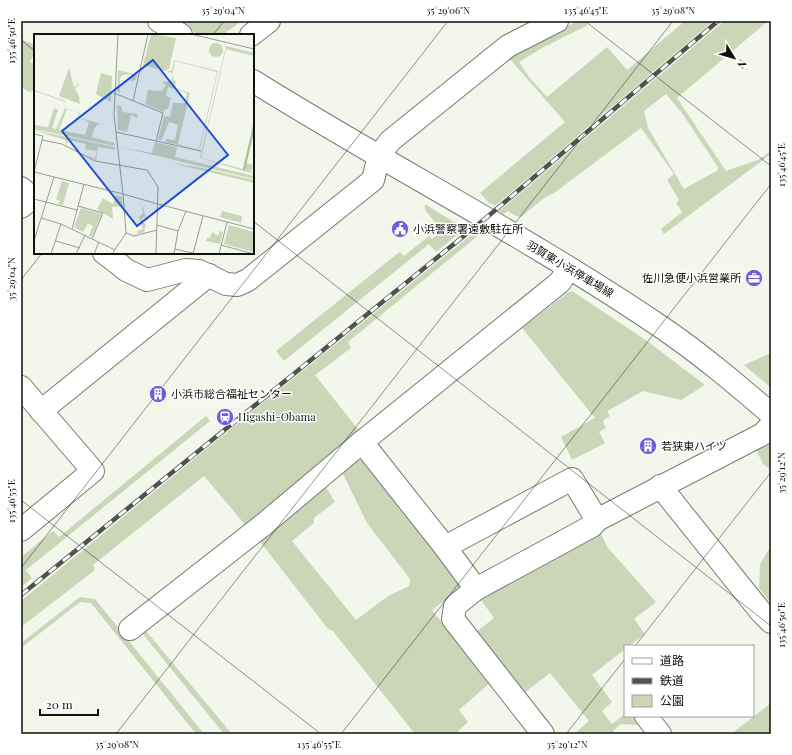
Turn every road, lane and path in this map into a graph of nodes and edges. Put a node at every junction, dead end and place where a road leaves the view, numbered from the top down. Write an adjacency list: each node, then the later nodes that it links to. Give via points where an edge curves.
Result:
1 (159, 21): 4 (street)
2 (269, 21): 5 (street)
3 (557, 21): 7 (street, via 508,46 390,141)
4 (179, 34)
5 (252, 34)
6 (254, 82): 7 (street, 羽賀東小浜停車場線)
7 (379, 156): 9 (street, 羽賀東小浜停車場線); 10 (street, via 373,180 248,280 237,285 226,284)
8 (112, 259): 10 (street, via 126,270 147,280 186,270)
9 (569, 268): 13 (street, 羽賀東小浜停車場線, via 672,334); 15 (street, via 560,282)
10 (209, 275): 12 (street)
11 (21, 387): 12 (street)
12 (41, 411): 18 (street, via 93,471)
13 (771, 414)
14 (771, 425): 16 (street, via 763,434)
15 (362, 442): 19 (street); 22 (street, via 263,525)
16 (660, 486): 17 (street); 21 (street)
17 (597, 520): 19 (street, via 572,478); 20 (street, via 592,526)
18 (21, 530)
19 (445, 547): 20 (street)
20 (476, 589): 24 (street, via 455,606 453,619)
21 (771, 622)
22 (130, 629)
23 (647, 717): 25 (street)
24 (543, 734)
25 (660, 734)

